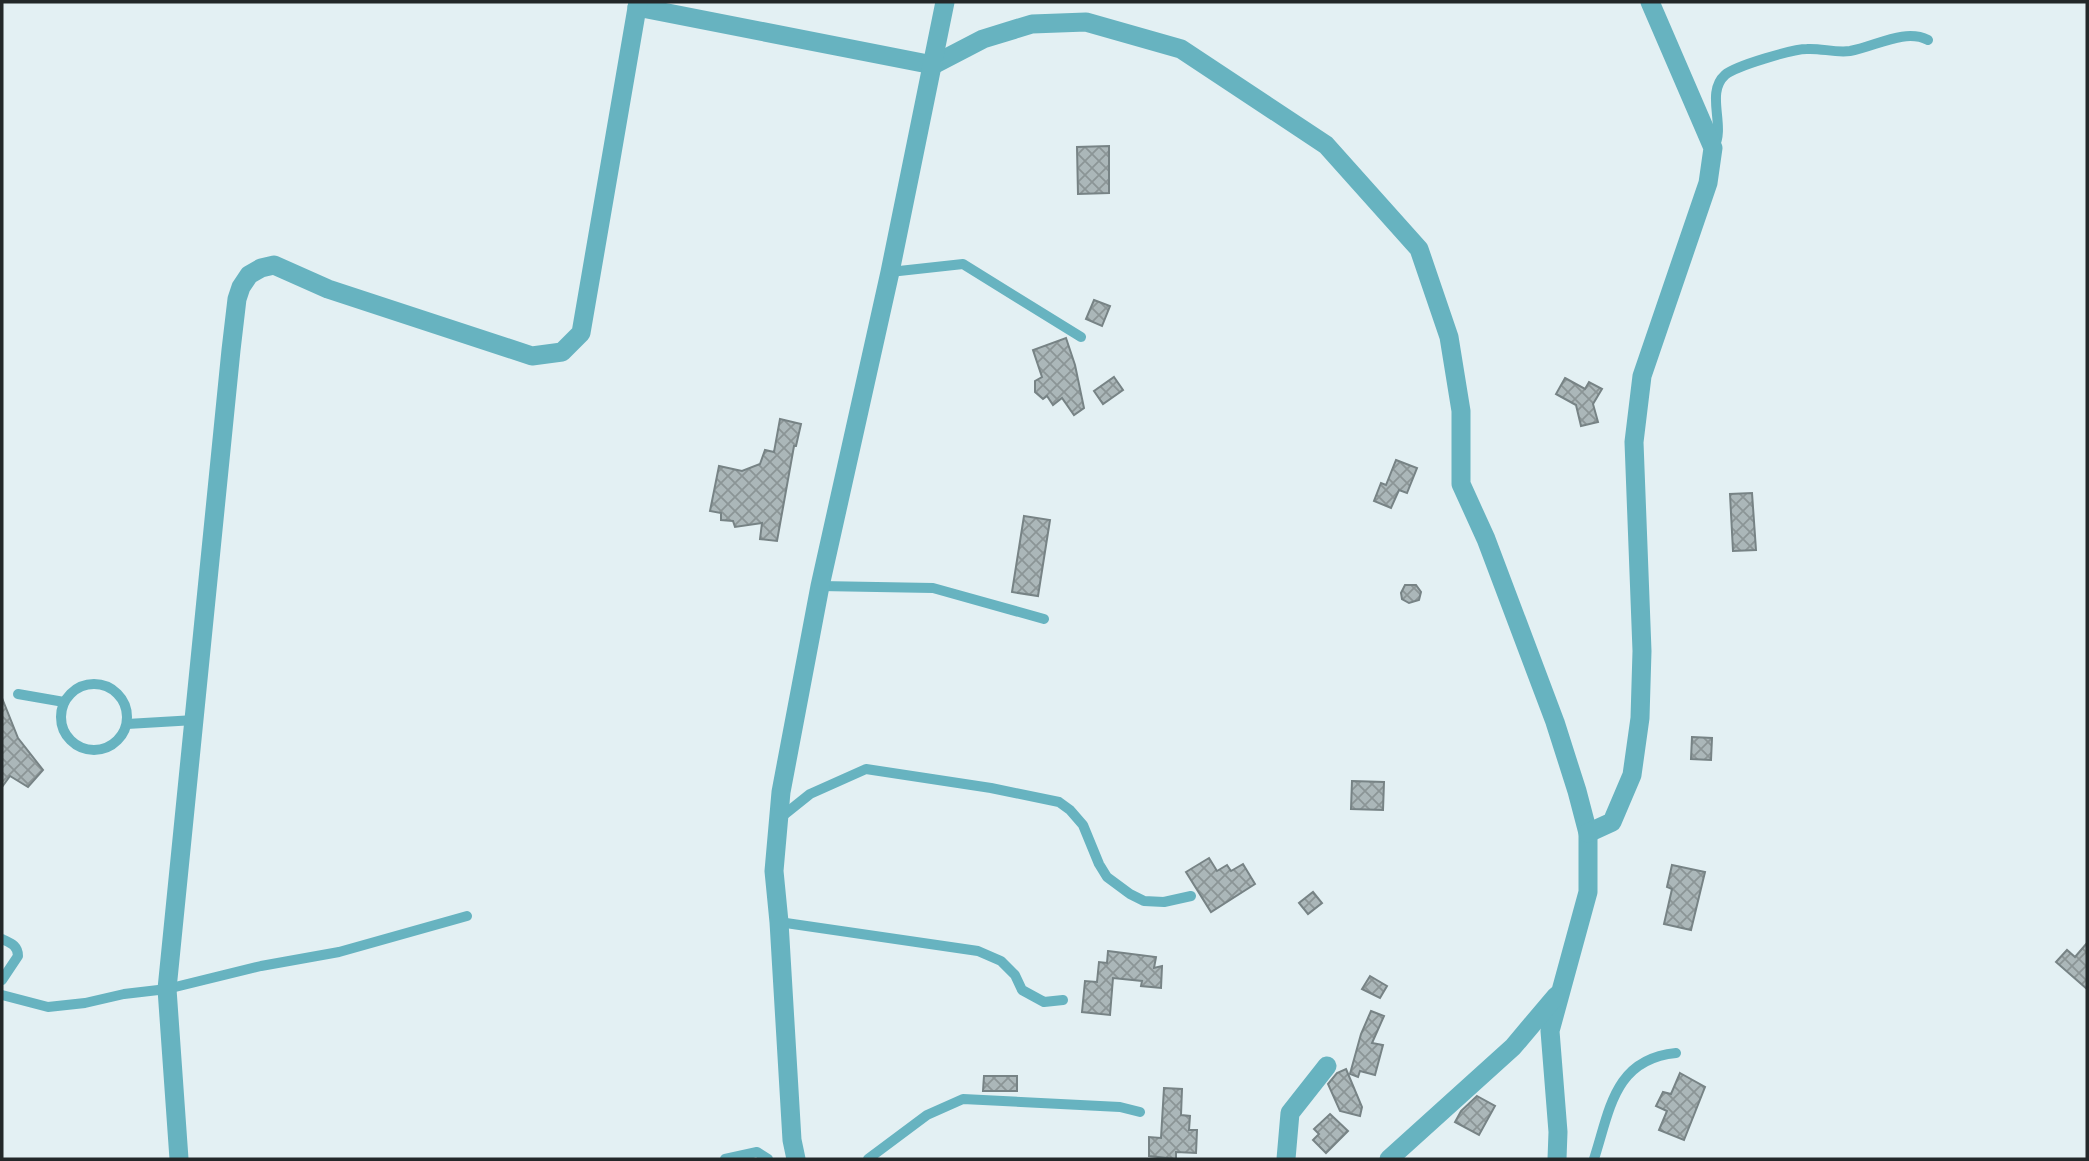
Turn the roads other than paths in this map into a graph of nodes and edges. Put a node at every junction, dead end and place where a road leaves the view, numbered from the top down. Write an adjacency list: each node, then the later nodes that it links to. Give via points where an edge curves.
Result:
1 (945, 2): 5 (street)
2 (1650, 2): 6 (street)
3 (638, 4): 5 (street); 13 (street, via 581,333 562,352 532,356 328,289 274,265 249,275 237,299)
4 (1928, 40): 6 (lane, via 1910,35 1845,51 1808,48 1735,69 1718,87 1719,138)
5 (933, 65): 7 (street); 16 (street, via 983,39 1032,24 1086,22 1181,49 1326,145 1419,249 1449,337 1461,411 1461,484 1555,722)
6 (1713, 148): 16 (street, via 1708,183 1642,376 1634,442 1642,664 1632,775 1612,822)
7 (890, 272): 8 (lane, via 963,264); 9 (street)
8 (1081, 337)
9 (820, 586): 10 (lane, via 933,588); 15 (street)
10 (1044, 619)
11 (18, 694): 12 (lane)
12 (64, 702): 14 (lane, via 84,685 111,688 127,710); 14 (lane, via 63,730 83,748 110,746)
13 (195, 720): 14 (lane); 22 (street)
14 (127, 723)
15 (779, 819): 17 (lane, via 810,794 866,769 991,788 1059,802 1070,810 1083,825 1107,877 1130,894 1144,901 1164,902); 19 (street, via 774,871)
16 (1588, 833): 23 (street, via 1588,892)
17 (1191, 896)
18 (467, 916): 22 (lane, via 339,951)
19 (779, 922): 25 (lane, via 978,950 1001,961 1022,990 1044,1002); 32 (street)
20 (2, 939): 21 (lane, via 15,946 18,956)
21 (2, 980)
22 (167, 989): 24 (lane, via 48,1007); 29 (street)
23 (1560, 992): 35 (street, via 1513,1046); 36 (street, via 1550,1031)
24 (2, 995)
25 (1063, 1000)
26 (1675, 1053): 37 (lane, via 1657,1055 1635,1067 1618,1087)
27 (1326, 1066): 34 (street, via 1290,1114)
28 (1140, 1112): 33 (lane, via 1120,1107 963,1099 927,1115)
29 (179, 1159)
30 (725, 1159): 31 (lane, via 757,1152)
31 (768, 1159)
32 (796, 1159)
33 (868, 1159)
34 (1286, 1159)
35 (1389, 1159)
36 (1557, 1159)
37 (1594, 1159)

